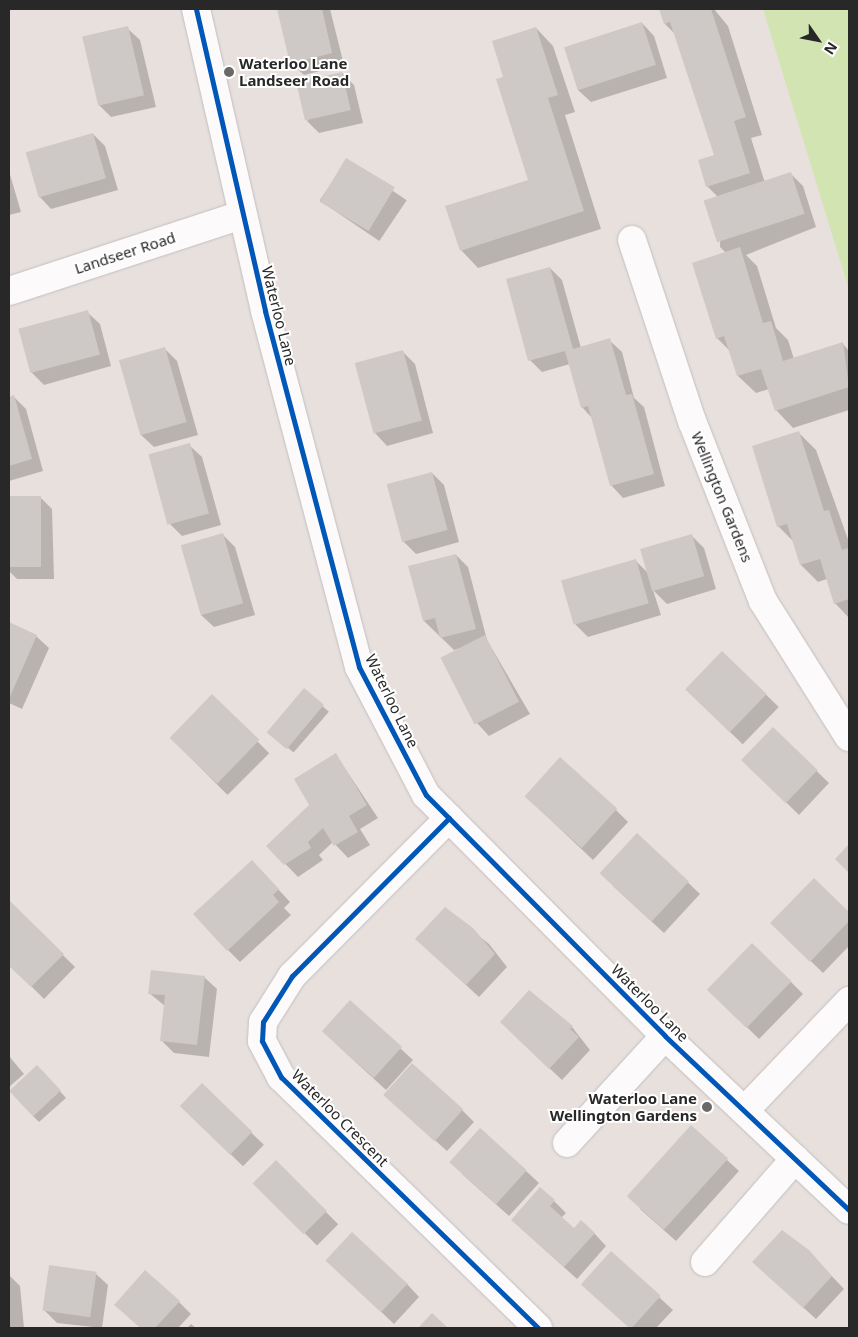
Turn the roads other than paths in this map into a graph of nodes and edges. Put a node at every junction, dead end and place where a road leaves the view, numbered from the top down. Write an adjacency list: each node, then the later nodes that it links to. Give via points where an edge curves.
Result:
1 (196, 9): 2 (street, Waterloo Lane)
2 (241, 215): 4 (street, Landseer Road); 6 (street, Waterloo Lane, via 312,501 359,667 426,795)
3 (632, 240): 5 (street, Wellington Gardens, via 692,422 763,601)
4 (9, 291)
5 (849, 737)
6 (449, 818): 8 (street, Waterloo Lane); 14 (street, Waterloo Crescent, via 292,976 270,1006 262,1041 281,1077)
7 (849, 1001): 9 (street)
8 (664, 1036): 9 (street, Waterloo Lane); 10 (street)
9 (745, 1110): 11 (street, Waterloo Lane)
10 (567, 1143)
11 (796, 1160): 12 (street, Waterloo Lane); 13 (street)
12 (849, 1210)
13 (705, 1262)
14 (538, 1328)

